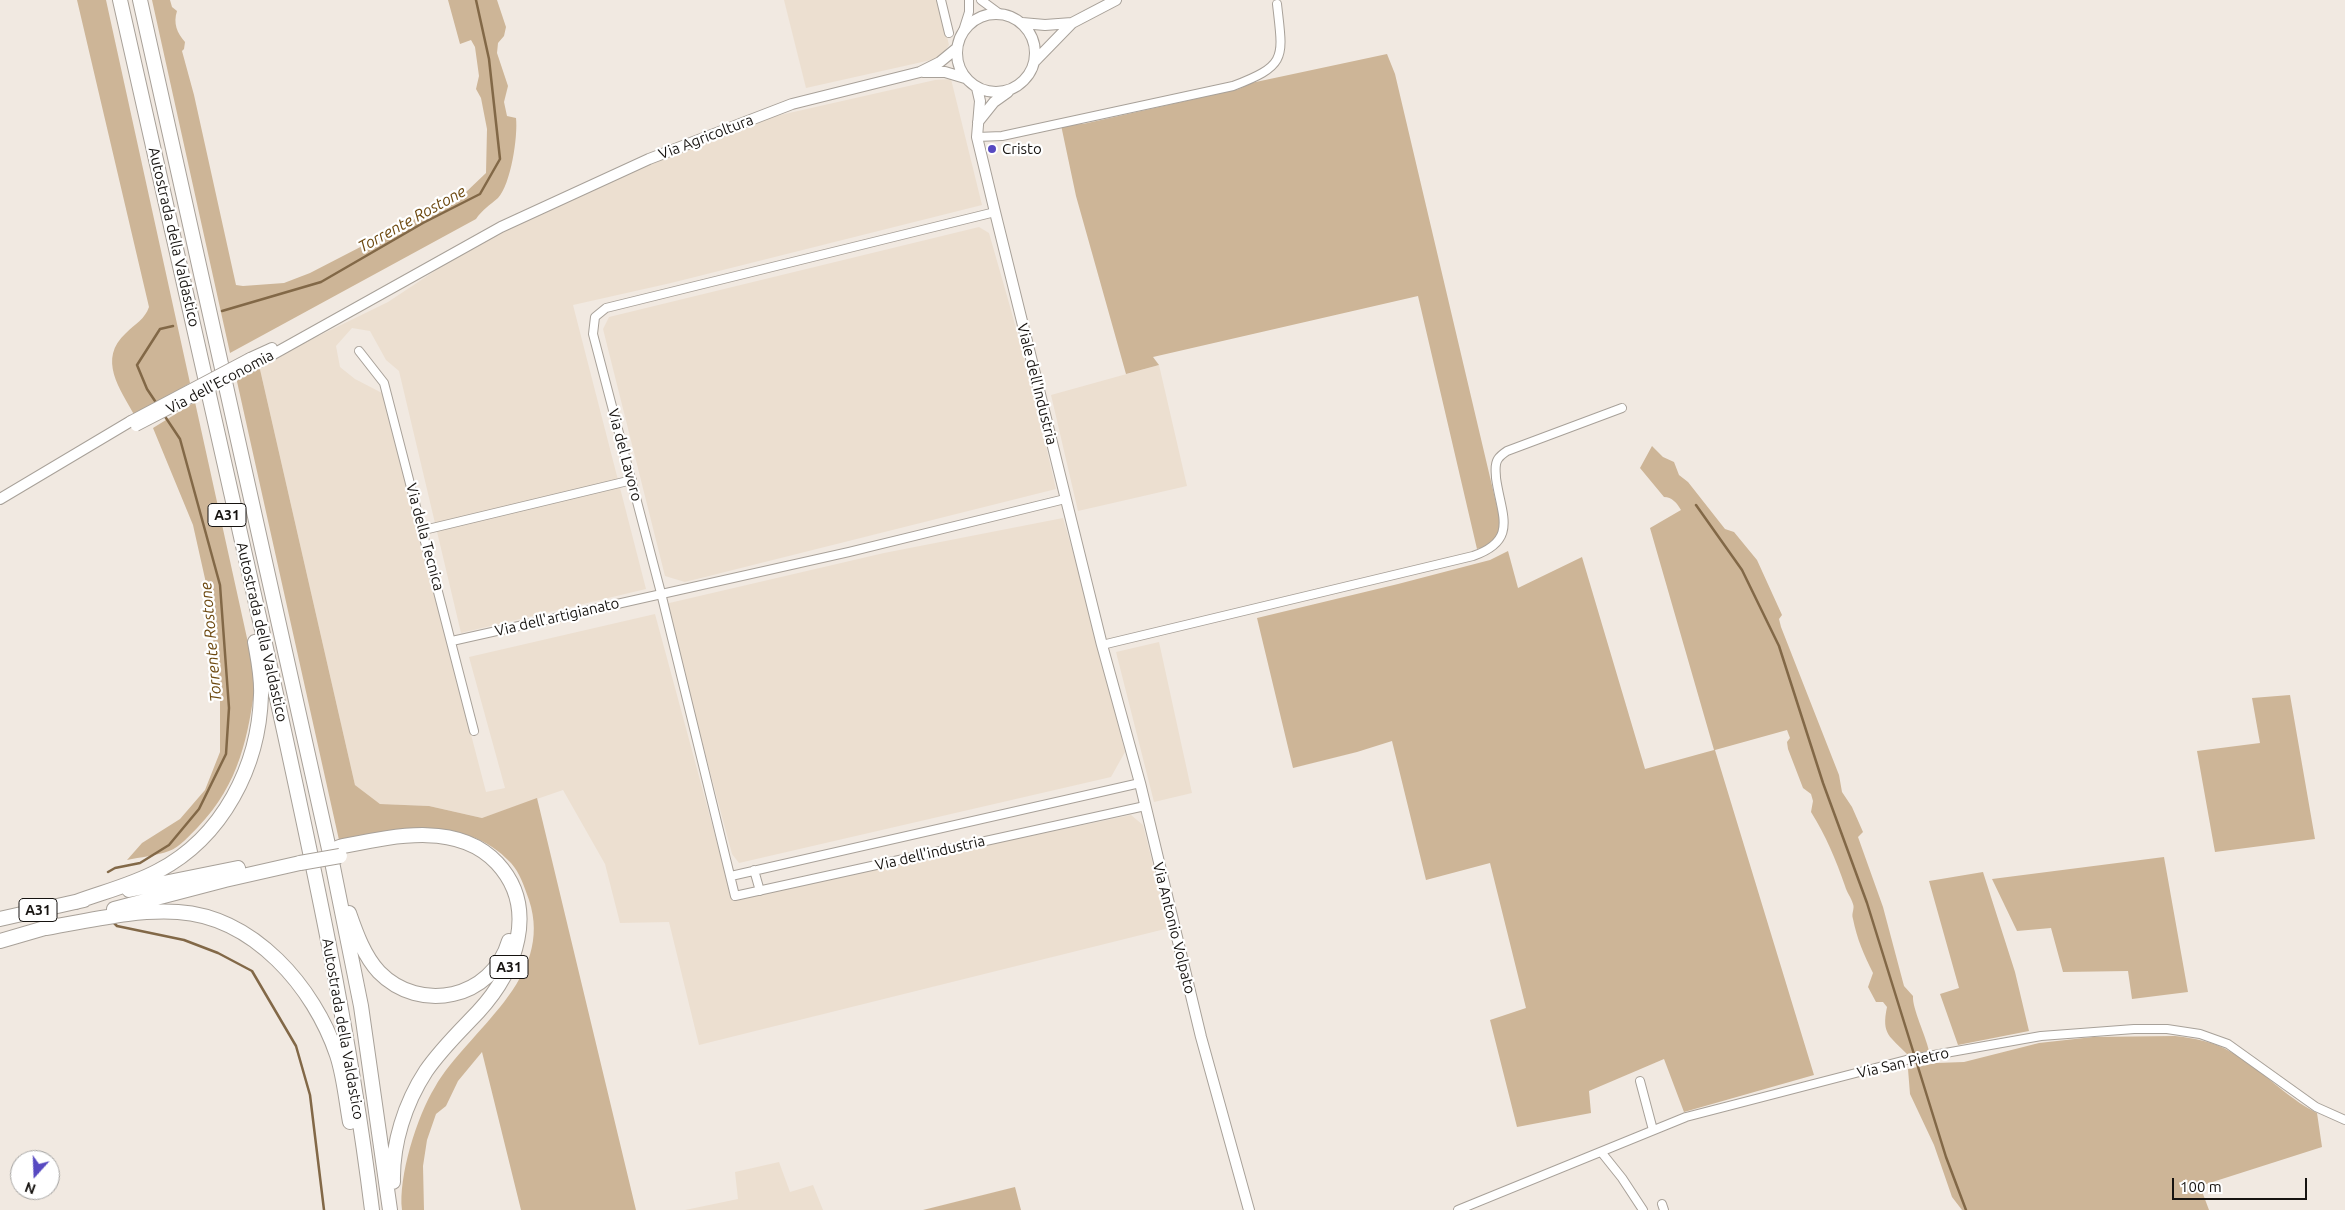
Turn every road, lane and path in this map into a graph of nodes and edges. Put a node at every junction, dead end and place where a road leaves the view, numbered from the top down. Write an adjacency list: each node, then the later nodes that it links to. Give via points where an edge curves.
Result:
1 (120, 0): 23 (highway, Autostrada della Valdastico)
2 (140, 0): 36 (highway, Autostrada della Valdastico)
3 (941, 0): 11 (street)
4 (969, 0): 12 (street, via 970,12)
5 (981, 0): 8 (street)
6 (1116, 0): 10 (main road)
7 (1277, 4): 20 (street, via 1282,46 1279,59 1256,77 1234,86 1031,130)
8 (1000, 14): 9 (main road); 12 (main road, via 978,18)
9 (1022, 23): 10 (main road); 14 (main road, via 1033,40)
10 (1072, 23): 14 (main road)
11 (949, 33)
12 (962, 34): 13 (main road)
13 (957, 48): 15 (main road, Via Agricoltura); 16 (main road, via 957,58)
14 (1035, 60): 17 (main road, via 1032,70)
15 (920, 72): 16 (main road, Via Agricoltura, via 945,72); 22 (main road, Via Agricoltura, via 792,104 649,159)
16 (965, 78): 18 (main road)
17 (1020, 85): 18 (main road, via 999,93); 19 (main road, via 994,102)
18 (977, 88): 19 (main road, Viale dell'Industria, via 980,101)
19 (977, 123): 20 (main road, Viale dell'Industria)
20 (977, 137): 21 (main road, Viale dell'Industria)
21 (995, 212): 26 (street, Via del Lavoro, via 606,308 595,316 593,334); 28 (main road, Viale dell'Industria)
22 (501, 227): 27 (main road, Via dell'Economia, bridge, via 327,323 109,434)
23 (196, 337): 41 (highway, A31, via 206,416 259,665 261,700 255,742 245,773 228,806 192,848 151,874); 50 (highway, Autostrada della Valdastico, via 318,894)
24 (359, 351): 29 (street, Via della Tecnica, via 384,383)
25 (1622, 408): 32 (street, via 1507,451 1498,459 1496,474 1505,519 1504,530 1490,550)
26 (632, 480): 29 (street); 30 (street, Via del Lavoro)
27 (0, 499)
28 (1065, 499): 30 (street, via 849,552); 32 (main road, Viale dell'Industria)
29 (424, 530): 31 (street, Via della Tecnica)
30 (662, 593): 31 (street, Via dell'artigianato); 39 (street, Via dell'industria)
31 (452, 641): 33 (street, Via della Tecnica)
32 (1102, 645): 34 (main road, Via Antonio Volpato)
33 (474, 731)
34 (1140, 783): 35 (main road, Via Antonio Volpato); 38 (street, Via dell'industria)
35 (1146, 806): 40 (street, Via dell'industria); 53 (main road, Via Antonio Volpato, via 1201,1037)
36 (337, 857): 36 (highway, A31, via 386,846 428,842 451,846 482,861 502,883 512,912 507,947 496,968 471,988 450,996 420,996 393,984 367,955 354,927); 37 (highway, A31, bridge); 51 (highway, Autostrada della Valdastico); 52 (highway, A31, via 412,835 458,840 493,858 511,882 520,905 517,944 502,979 480,1010 449,1041 425,1072 408,1107 392,1167)
37 (300, 859): 41 (highway, A31); 43 (highway, A31)
38 (754, 870): 39 (street, Via dell'industria); 40 (street)
39 (731, 876): 40 (street, Via dell'industria, via 735,896)
40 (760, 891)
41 (76, 902): 42 (highway, A31)
42 (0, 919)
43 (46, 928): 44 (highway, A31); 49 (highway, A31, via 120,916 179,912 227,926 290,971 308,995 337,1056)
44 (0, 941)
45 (1642, 1083): 47 (street)
46 (2345, 1120): 47 (street, Via San Pietro, via 2316,1107 2228,1044 2200,1034 2167,1029 2074,1033 1906,1060 1686,1117)
47 (1653, 1130): 48 (street, Via San Pietro)
48 (1602, 1153): 54 (street, Via San Pietro); 55 (street)
49 (368, 1210)
50 (372, 1210)
51 (390, 1210)
52 (394, 1210)
53 (1249, 1210)
54 (1458, 1210)
55 (1643, 1210)

